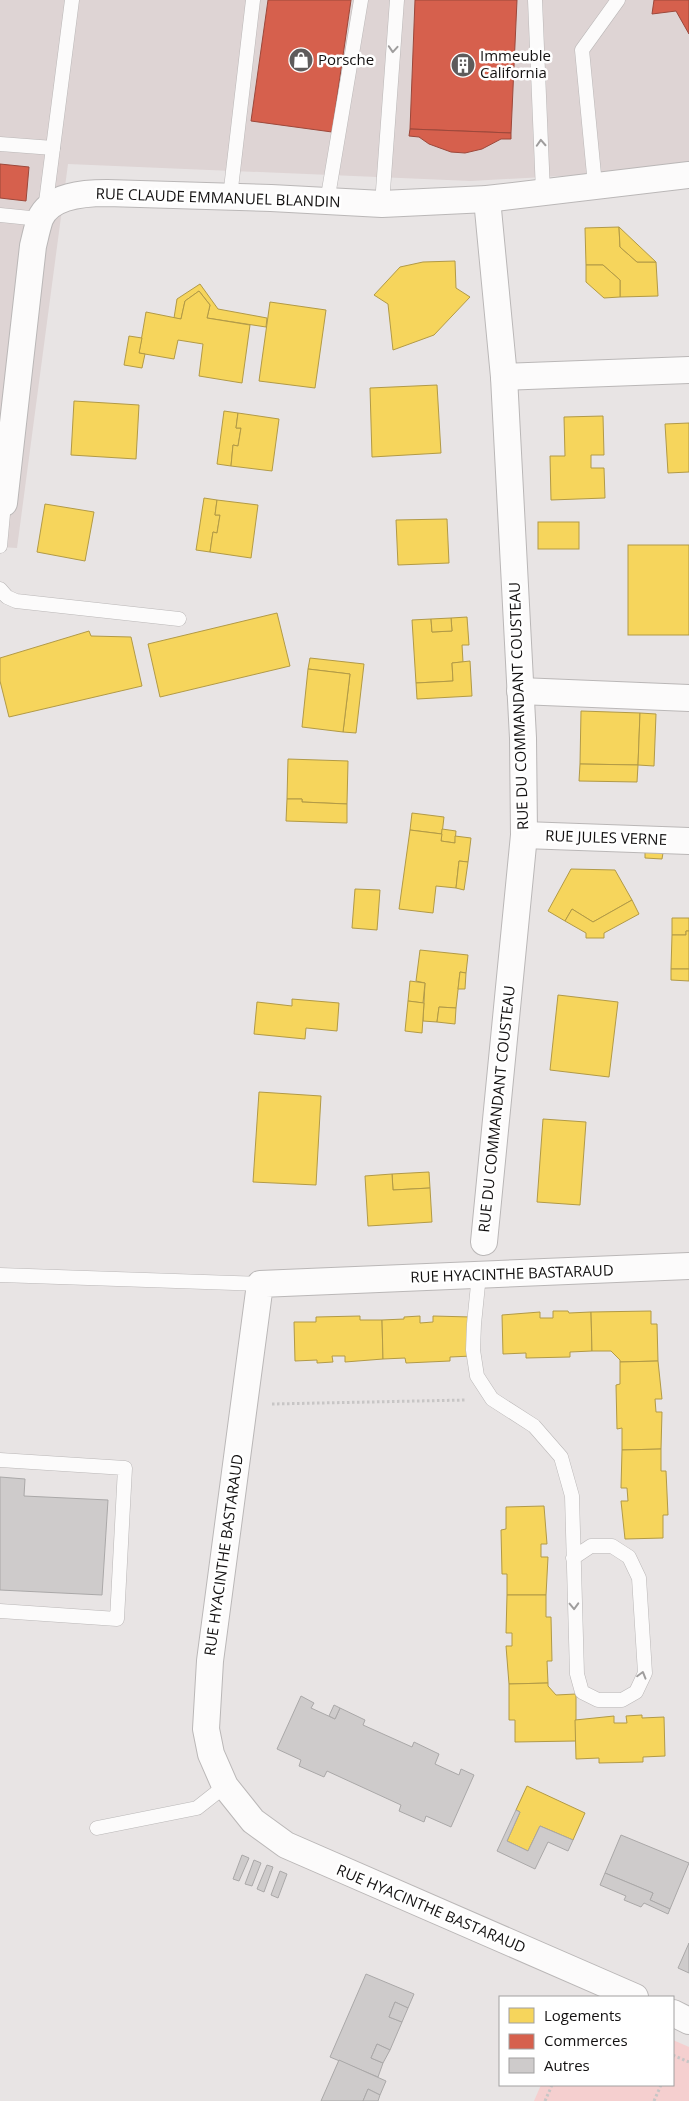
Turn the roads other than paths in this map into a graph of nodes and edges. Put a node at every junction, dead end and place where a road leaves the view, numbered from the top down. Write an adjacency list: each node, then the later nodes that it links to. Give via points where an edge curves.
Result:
1 (72, 0): 8 (lane)
2 (253, 0): 12 (lane)
3 (362, 0): 14 (lane)
4 (397, 0): 15 (lane, one-way to 15)
5 (535, 0): 11 (lane, one-way to 5)
6 (618, 0): 10 (lane, via 582,50)
7 (0, 144): 8 (lane)
8 (53, 148): 17 (lane)
9 (689, 175): 10 (street, RUE CLAUDE EMMANUEL BLANDIN)
10 (595, 185): 11 (street, RUE CLAUDE EMMANUEL BLANDIN)
11 (543, 192): 13 (street, RUE CLAUDE EMMANUEL BLANDIN)
12 (230, 197): 14 (street, RUE CLAUDE EMMANUEL BLANDIN); 17 (street, RUE CLAUDE EMMANUEL BLANDIN, via 87,193 53,204)
13 (488, 199): 15 (street, RUE CLAUDE EMMANUEL BLANDIN); 19 (street, RUE DU COMMANDANT COUSTEAU)
14 (327, 202): 15 (street, RUE CLAUDE EMMANUEL BLANDIN)
15 (382, 204)
16 (0, 215): 17 (lane)
17 (42, 215): 20 (street, via 33,246)
18 (689, 370): 19 (street)
19 (504, 377): 24 (street, RUE DU COMMANDANT COUSTEAU)
20 (2, 503): 21 (lane)
21 (0, 546)
22 (0, 589): 23 (lane, via 7,598 16,601)
23 (179, 619)
24 (520, 691): 25 (street); 26 (street, RUE DU COMMANDANT COUSTEAU)
25 (689, 698)
26 (524, 835): 27 (street, RUE JULES VERNE); 28 (street, RUE DU COMMANDANT COUSTEAU)
27 (689, 841)
28 (484, 1242)
29 (689, 1266): 31 (street, RUE HYACINTHE BASTARAUD)
30 (0, 1275): 32 (lane)
31 (479, 1275): 32 (street, RUE HYACINTHE BASTARAUD); 34 (lane, via 473,1350 477,1376 492,1399 534,1426 561,1458 572,1496)
32 (260, 1284): 36 (street, RUE HYACINTHE BASTARAUD, via 210,1660 206,1729 211,1754)
33 (0, 1460): 35 (lane, via 126,1468 117,1619)
34 (573, 1558): 34 (lane, one-way to 34, via 577,1674 582,1692 598,1700 622,1700 636,1692 645,1673 639,1578 629,1557 612,1546 591,1546)
35 (0, 1611)
36 (225, 1786): 37 (lane, via 197,1808); 38 (street, RUE HYACINTHE BASTARAUD, via 253,1821 286,1845)
37 (97, 1828)
38 (634, 1996)
39 (674, 2014): 40 (street)
40 (689, 2021)

